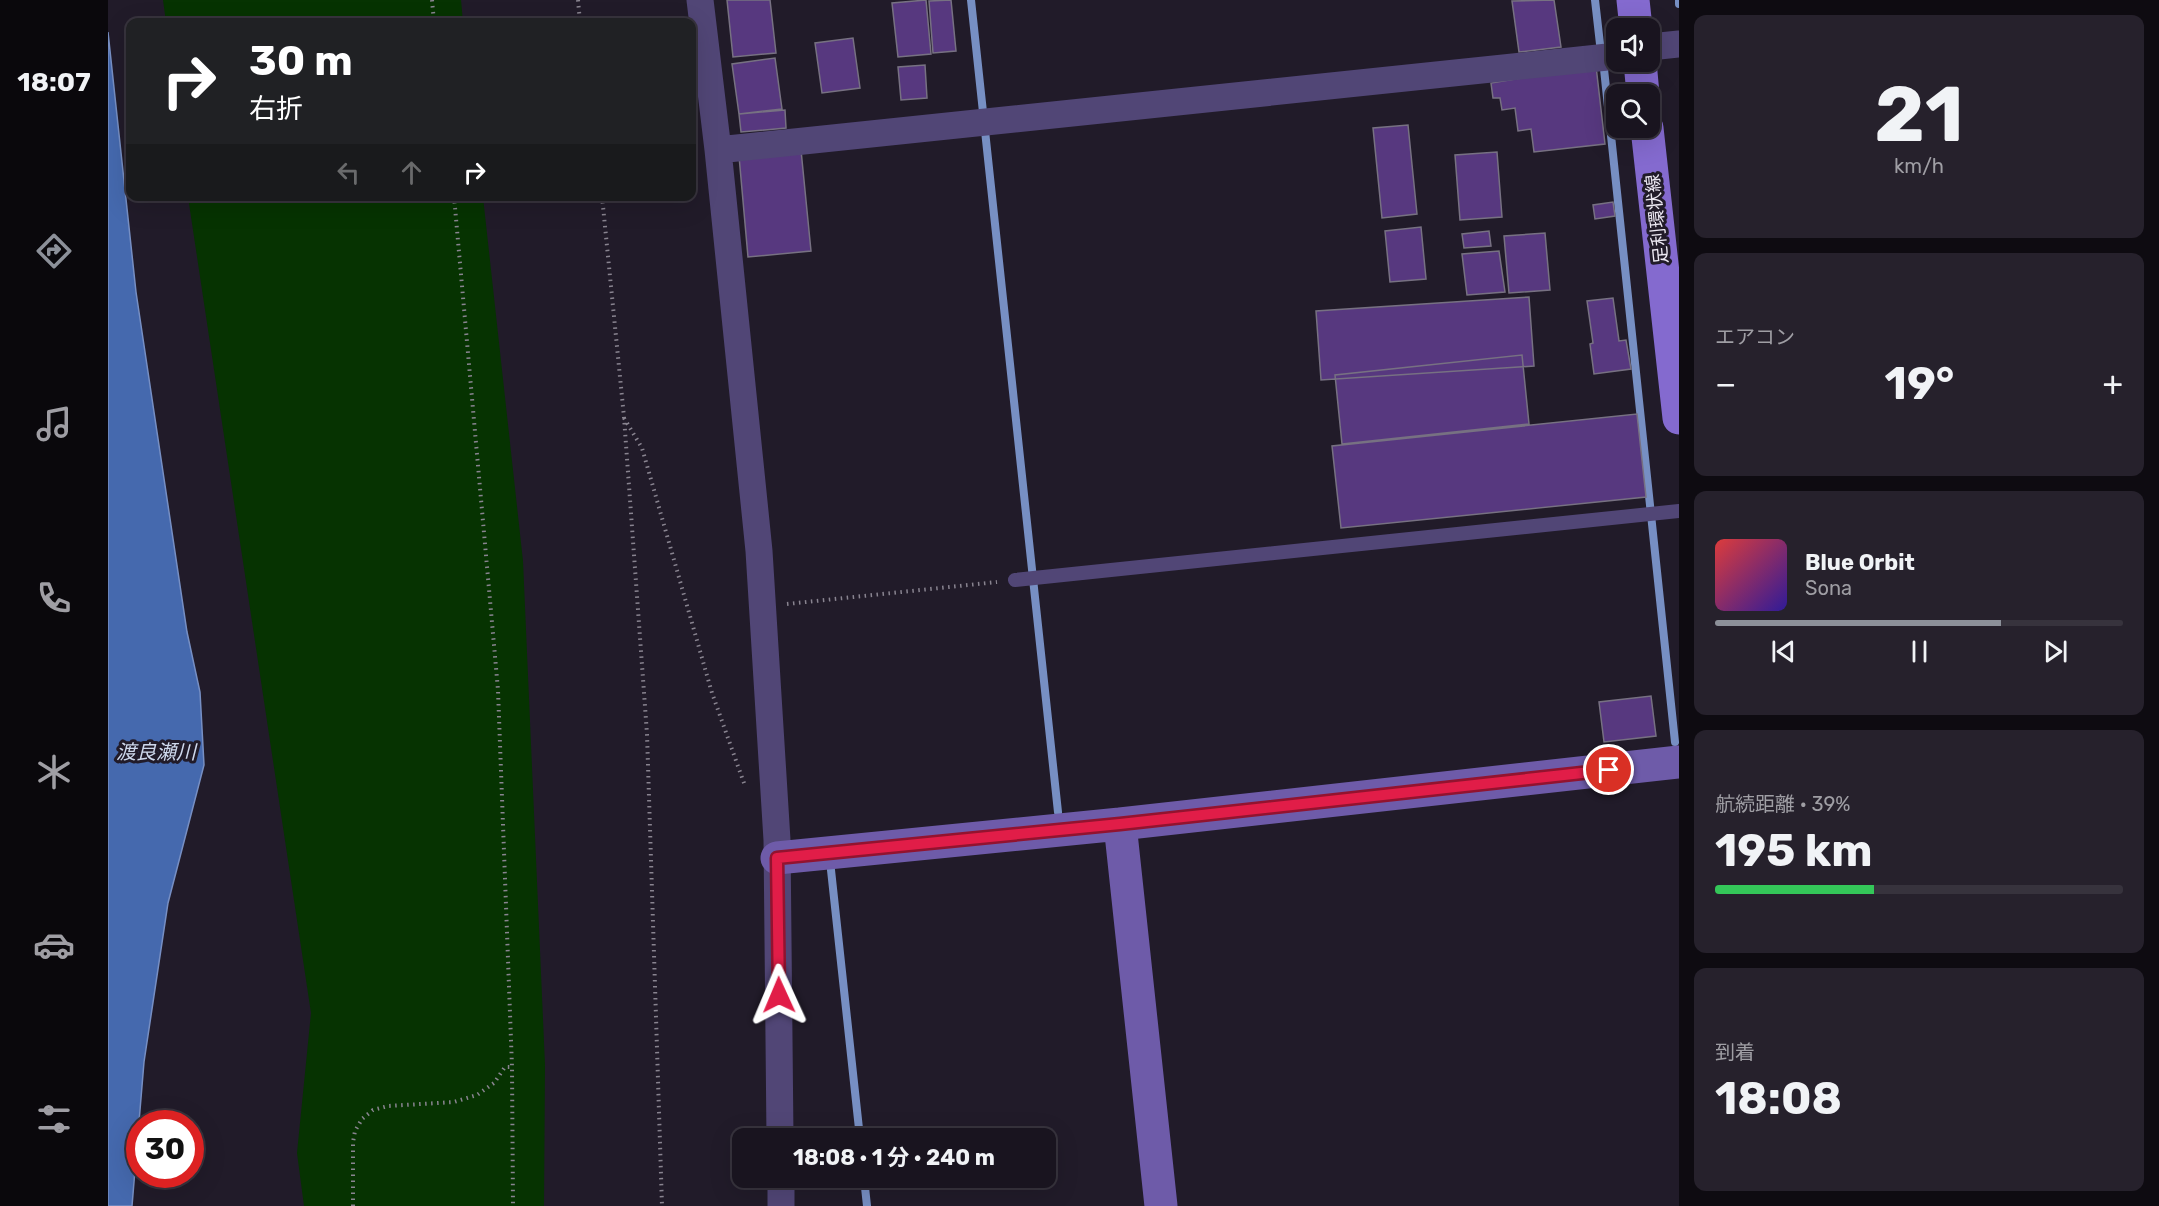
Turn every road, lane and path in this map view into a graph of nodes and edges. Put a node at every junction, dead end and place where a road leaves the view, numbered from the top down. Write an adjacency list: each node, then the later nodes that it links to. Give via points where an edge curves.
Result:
1 (432, 0): 5 (path)
2 (578, 0): 6 (path)
3 (699, 0): 12 (street)
4 (1633, 0): 7 (main road)
5 (434, 18)
6 (580, 18)
7 (1635, 18)
8 (1679, 44): 9 (street)
9 (1660, 46)
10 (1606, 57): 12 (street)
11 (1648, 138): 16 (main road, 足利環状線)
12 (718, 150): 19 (street)
13 (454, 201): 24 (path, via 498,690)
14 (602, 201): 15 (path)
15 (624, 417): 21 (path, via 642,448 712,693); 29 (path, via 647,734)
16 (1679, 418)
17 (1679, 511): 18 (lane)
18 (1015, 580): 19 (path)
19 (762, 607): 23 (street)
20 (1679, 762): 22 (street)
21 (745, 787)
22 (1120, 824): 23 (street); 31 (street)
23 (777, 858): 25 (street)
24 (512, 1067): 27 (path, via 505,1067 494,1083 477,1095 454,1102 388,1106 373,1110 362,1119 353,1142); 28 (path)
25 (780, 1128)
26 (781, 1188): 30 (street)
27 (353, 1206)
28 (513, 1206)
29 (662, 1206)
30 (781, 1206)
31 (1161, 1206)

